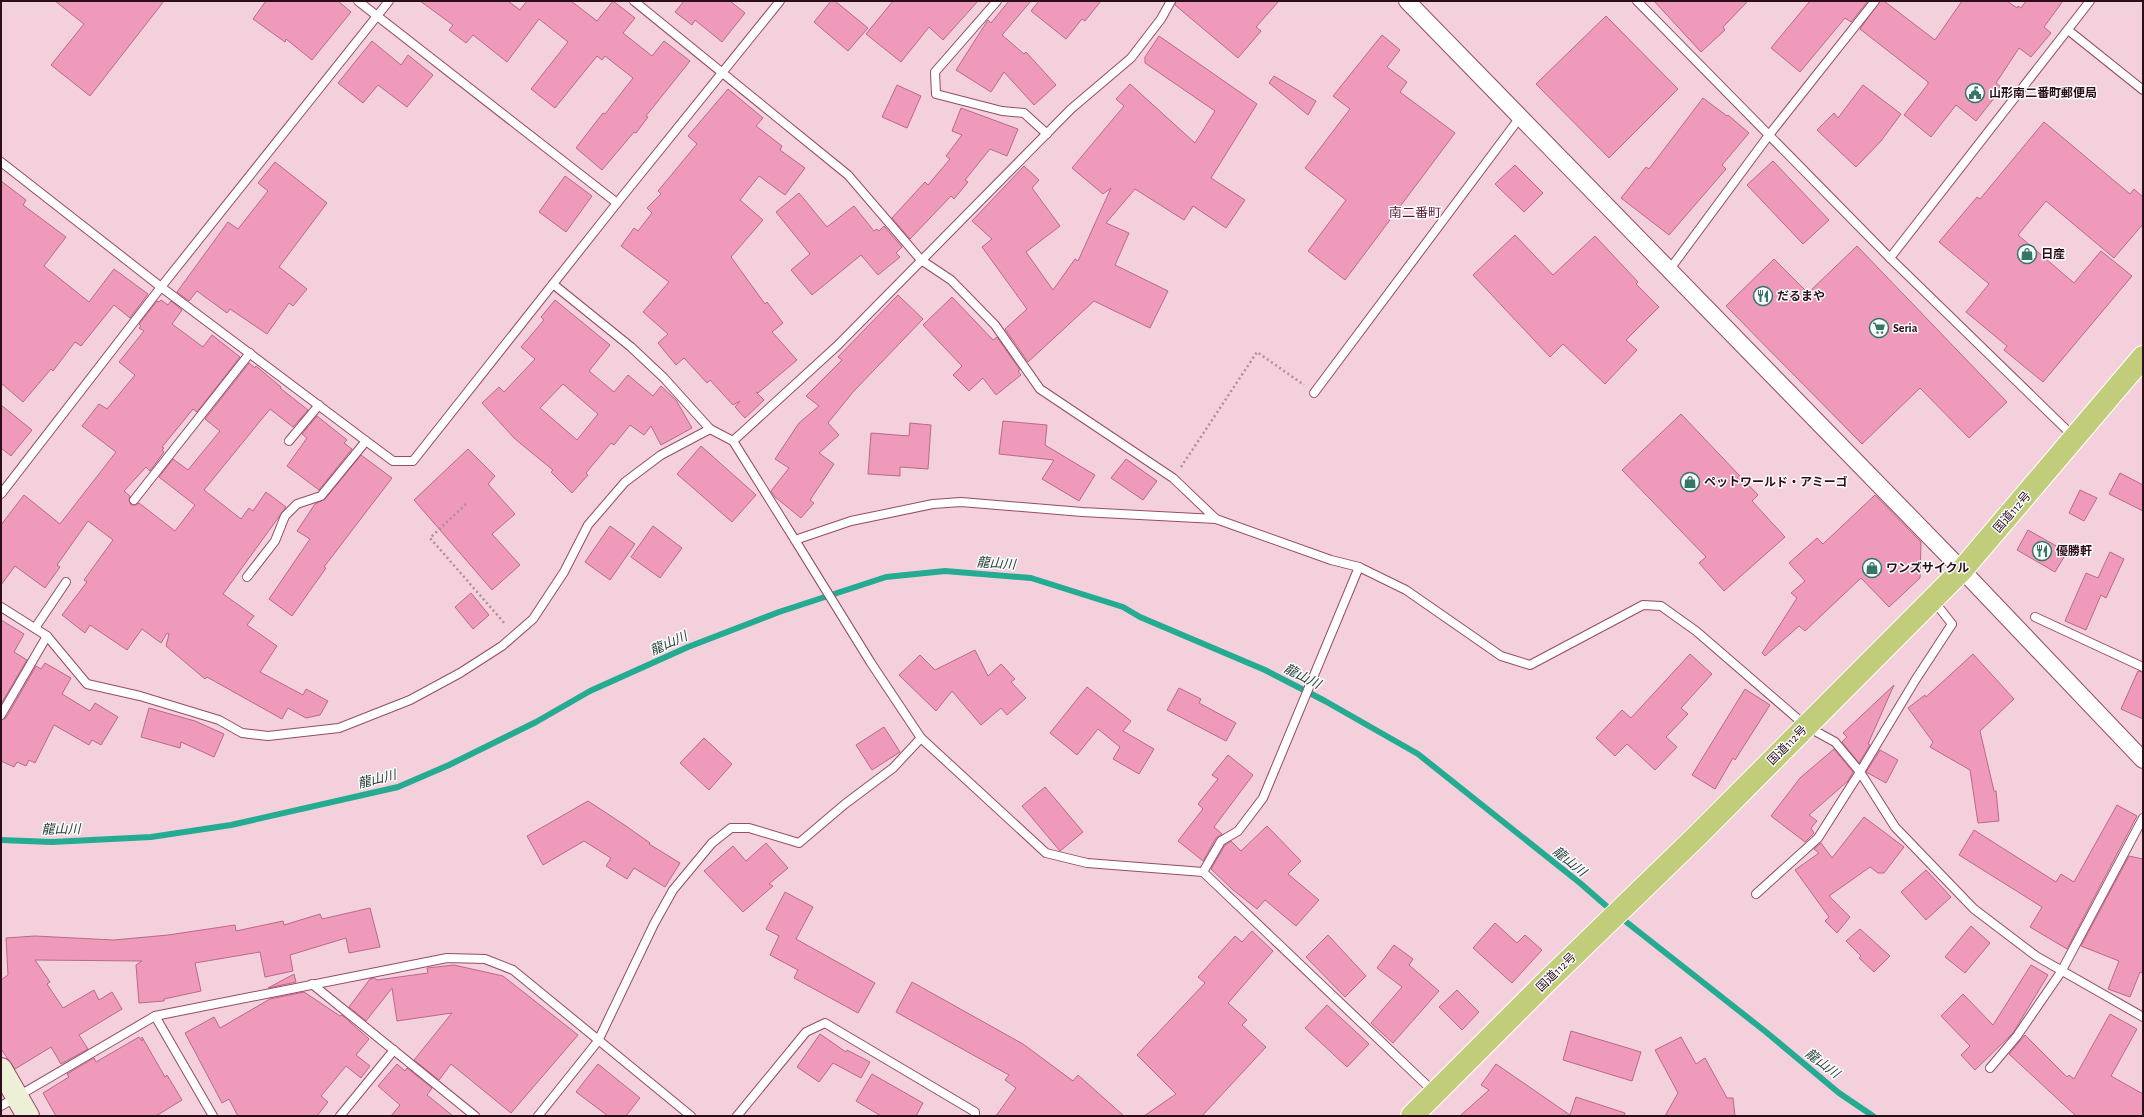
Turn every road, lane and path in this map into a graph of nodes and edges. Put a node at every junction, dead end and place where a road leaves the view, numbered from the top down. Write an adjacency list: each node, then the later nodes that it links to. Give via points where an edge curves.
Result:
1 (358, 1): 11 (lane)
2 (389, 1): 11 (lane)
3 (634, 1): 13 (lane)
4 (780, 1): 13 (lane)
5 (997, 1): 16 (lane, via 935,72 936,94 1002,111 1024,113)
6 (1171, 1): 16 (lane, via 1161,19 1131,58 1071,109)
7 (1407, 1): 15 (street)
8 (1637, 1): 17 (lane)
9 (1875, 1): 17 (lane)
10 (2090, 1): 12 (lane)
11 (377, 16): 19 (lane); 24 (lane)
12 (2068, 30): 14 (lane); 20 (lane)
13 (722, 72): 19 (lane); 21 (lane, via 848,175)
14 (2143, 90)
15 (1521, 116): 22 (street); 27 (lane)
16 (1047, 134): 21 (lane)
17 (1769, 135): 20 (lane); 22 (lane)
18 (1, 162): 24 (lane)
19 (617, 203): 23 (lane)
20 (1890, 258): 30 (lane)
21 (921, 260): 33 (lane, via 837,346); 35 (lane, via 951,280 995,325 1040,389)
22 (1670, 269): 43 (street)
23 (553, 284): 29 (lane, via 631,346); 32 (lane, via 413,461 393,461)
24 (161, 287): 25 (lane); 36 (lane)
25 (250, 353): 28 (lane); 38 (lane)
26 (2143, 357): 30 (highway, 国道112号)
27 (1314, 393): 35 (path, via 1257,352)
28 (319, 405): 31 (lane); 32 (lane)
29 (710, 428): 33 (lane); 50 (lane, via 662,454 625,482 588,525 564,572 533,619)
30 (2075, 438): 43 (highway, 国道112号)
31 (289, 441)
32 (366, 441): 44 (lane, via 321,496 297,504 285,516 275,541)
33 (733, 441): 41 (lane)
34 (1, 478): 36 (lane)
35 (1173, 478): 40 (lane)
36 (9, 484): 37 (lane)
37 (1, 494)
38 (134, 500)
39 (466, 504): 50 (path, via 430,538)
40 (1216, 519): 41 (lane, via 961,502 933,504 851,521); 42 (lane, via 1331,560)
41 (795, 540): 55 (lane)
42 (1359, 567): 54 (lane, via 1406,590 1502,656 1530,665 1643,605 1661,606 1696,631); 59 (lane, via 1263,798 1238,831 1221,841)
43 (1962, 570): 46 (highway, 国道112号); 56 (street)
44 (247, 577)
45 (66, 582): 49 (lane)
46 (1932, 599): 54 (highway, 国道112号); 57 (lane, via 1952,624)
47 (1, 607): 49 (lane)
48 (2035, 617): 52 (lane)
49 (35, 628): 51 (lane)
50 (515, 635): 51 (lane, via 460,673 410,700 339,728 268,736 242,733 219,720 140,696 87,684)
51 (47, 636): 53 (lane)
52 (2143, 667)
53 (1, 715)
54 (1806, 726): 57 (lane, via 1835,742); 69 (highway, 国道112号)
55 (921, 738): 59 (lane, via 1046,853 1087,863); 65 (lane, via 893,768 799,843 749,828 731,828 712,843 673,890)
56 (2143, 760)
57 (1860, 772): 60 (lane, via 1818,838); 61 (lane, via 1895,827 1974,909)
58 (2143, 818): 61 (lane)
59 (1203, 872): 69 (lane)
60 (1756, 894)
61 (2061, 972): 64 (lane); 67 (lane, via 2017,1036)
62 (312, 984): 63 (lane); 65 (lane, via 447,958 485,959 513,970); 66 (lane)
63 (155, 1016): 70 (lane); 72 (lane)
64 (2143, 1018)
65 (598, 1041): 75 (lane); 76 (lane)
66 (394, 1050): 73 (lane); 74 (lane)
67 (1990, 1068)
68 (1, 1069): 70 (street)
69 (1434, 1093): 79 (highway, 国道112号)
70 (9, 1102): 71 (street)
71 (28, 1116)
72 (213, 1116)
73 (340, 1116)
74 (475, 1116)
75 (538, 1116)
76 (691, 1116)
77 (737, 1116): 78 (lane, via 806,1032 825,1023 975,1112)
78 (975, 1116)
79 (1412, 1116)

